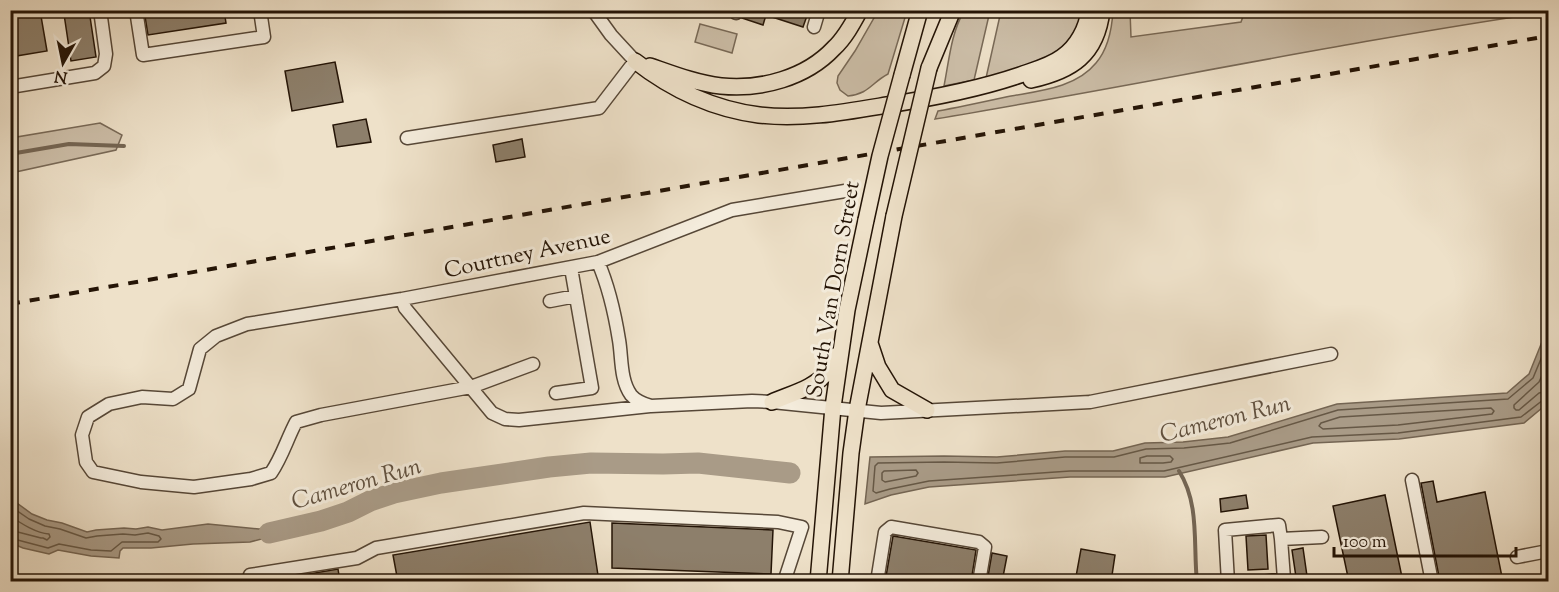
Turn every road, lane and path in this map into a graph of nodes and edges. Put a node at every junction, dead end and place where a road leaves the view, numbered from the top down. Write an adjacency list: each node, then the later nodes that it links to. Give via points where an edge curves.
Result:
1 (100, 10): 16 (street, via 106,54 104,66 95,74)
2 (136, 10): 3 (street, via 143,55 264,38)
3 (260, 10)
4 (593, 10): 13 (street)
5 (819, 10): 12 (street)
6 (860, 10): 13 (main road, via 836,47 823,59 778,81 722,86)
7 (920, 10): 24 (main road, South Van Dorn Street, bridge, via 880,156)
8 (944, 10): 14 (main road, South Van Dorn Street)
9 (953, 10): 14 (main road)
10 (1089, 10): 15 (main road, via 1078,40 1062,58)
11 (1102, 10): 15 (main road, via 1097,34 1074,64 1042,78)
12 (814, 27)
13 (635, 61): 15 (main road, via 694,98 736,111 784,117 842,113); 17 (street, via 599,108)
14 (930, 68): 25 (main road, South Van Dorn Street, bridge, via 894,216)
15 (990, 86)
16 (10, 87)
17 (407, 138)
18 (845, 191): 19 (street, Courtney Avenue, via 732,210)
19 (598, 262): 20 (street, Courtney Avenue); 31 (street, via 606,279 624,379 631,395)
20 (571, 268): 21 (street); 22 (street, Courtney Avenue)
21 (576, 296): 23 (street); 29 (street, via 592,388)
22 (402, 298): 28 (street, via 405,308); 28 (street, Courtney Avenue, via 247,324 216,336 200,349 189,389 173,399 142,397 109,404 88,417 82,435 86,462 93,472 141,482 194,487 251,479 272,473 296,422)
23 (550, 301)
24 (844, 341): 30 (main road, via 822,377); 32 (main road, South Van Dorn Street)
25 (870, 341): 33 (main road, South Van Dorn Street); 34 (main road, via 878,367 892,390)
26 (1331, 354): 34 (street, via 1090,402)
27 (533, 364): 28 (street)
28 (471, 387): 31 (street, via 492,413 504,419)
29 (556, 393)
30 (772, 402): 31 (street); 32 (street)
31 (651, 406)
32 (833, 407): 33 (street); 42 (main road, South Van Dorn Street)
33 (857, 410): 34 (street); 43 (main road, South Van Dorn Street)
34 (927, 410)
35 (1412, 480): 48 (street)
36 (1322, 537): 37 (street)
37 (1281, 539): 46 (street, via 1279,525 1225,530); 47 (street, via 1284,579)
38 (1548, 551): 39 (street)
39 (1517, 557)
40 (251, 582): 41 (street, via 250,575 357,558 376,548 594,513 778,522 802,527)
41 (784, 582)
42 (818, 582)
43 (840, 582)
44 (877, 582): 45 (street, via 885,532 891,527 980,542 985,547)
45 (979, 582)
46 (1228, 582)
47 (1262, 582)
48 (1432, 582)

